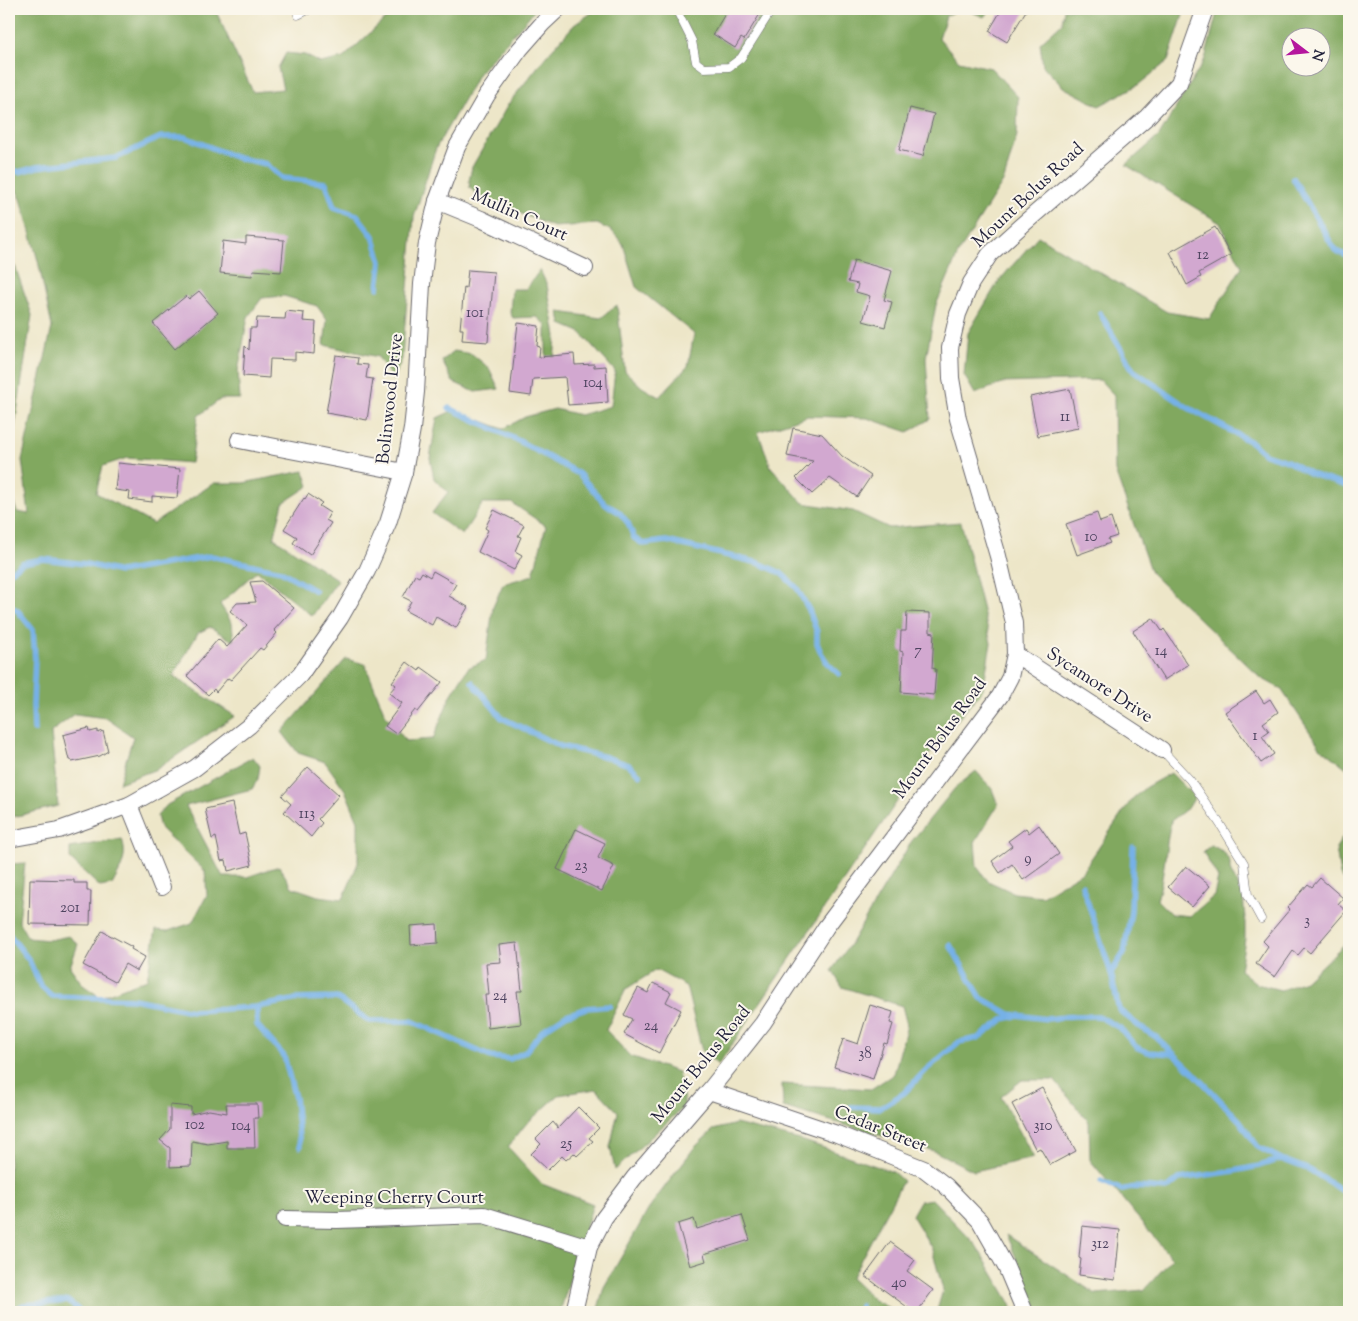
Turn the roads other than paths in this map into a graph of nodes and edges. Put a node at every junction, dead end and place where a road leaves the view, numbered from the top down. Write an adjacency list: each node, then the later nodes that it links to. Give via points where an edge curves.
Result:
1 (310, 9): 6 (lane)
2 (558, 9): 7 (street, Bolinwood Drive, via 520,49 487,95 456,147)
3 (676, 9): 4 (lane, via 692,40 696,62 704,68 728,66 741,58)
4 (772, 9)
5 (1205, 9): 11 (street, Mount Bolus Road, via 1179,83 1147,117 990,254 971,283 958,314 950,348 951,378 958,419 1008,592)
6 (298, 15)
7 (437, 201): 8 (street, Mullin Court); 10 (street, Bolinwood Drive, via 422,284 416,392)
8 (584, 268)
9 (239, 440): 10 (street)
10 (404, 472): 13 (street, Bolinwood Drive, via 388,524 367,570 340,618 300,675 248,726 195,768)
11 (1015, 654): 12 (street, Sycamore Drive); 17 (street, Mount Bolus Road, via 1010,676 1000,696 826,927 763,1023)
12 (1162, 750): 16 (lane, via 1190,780 1244,863 1248,894)
13 (129, 805): 14 (street, Bolinwood Drive, via 59,830); 15 (street)
14 (9, 840)
15 (162, 887)
16 (1261, 919)
17 (709, 1091): 19 (street, Mount Bolus Road, via 634,1178 604,1218); 21 (street, Cedar Street, via 837,1134 924,1169 946,1186 980,1221 1006,1267)
18 (285, 1219): 19 (street, Weeping Cherry Court, via 484,1215)
19 (590, 1247): 20 (street, Mount Bolus Road)
20 (574, 1312)
21 (1025, 1312)

